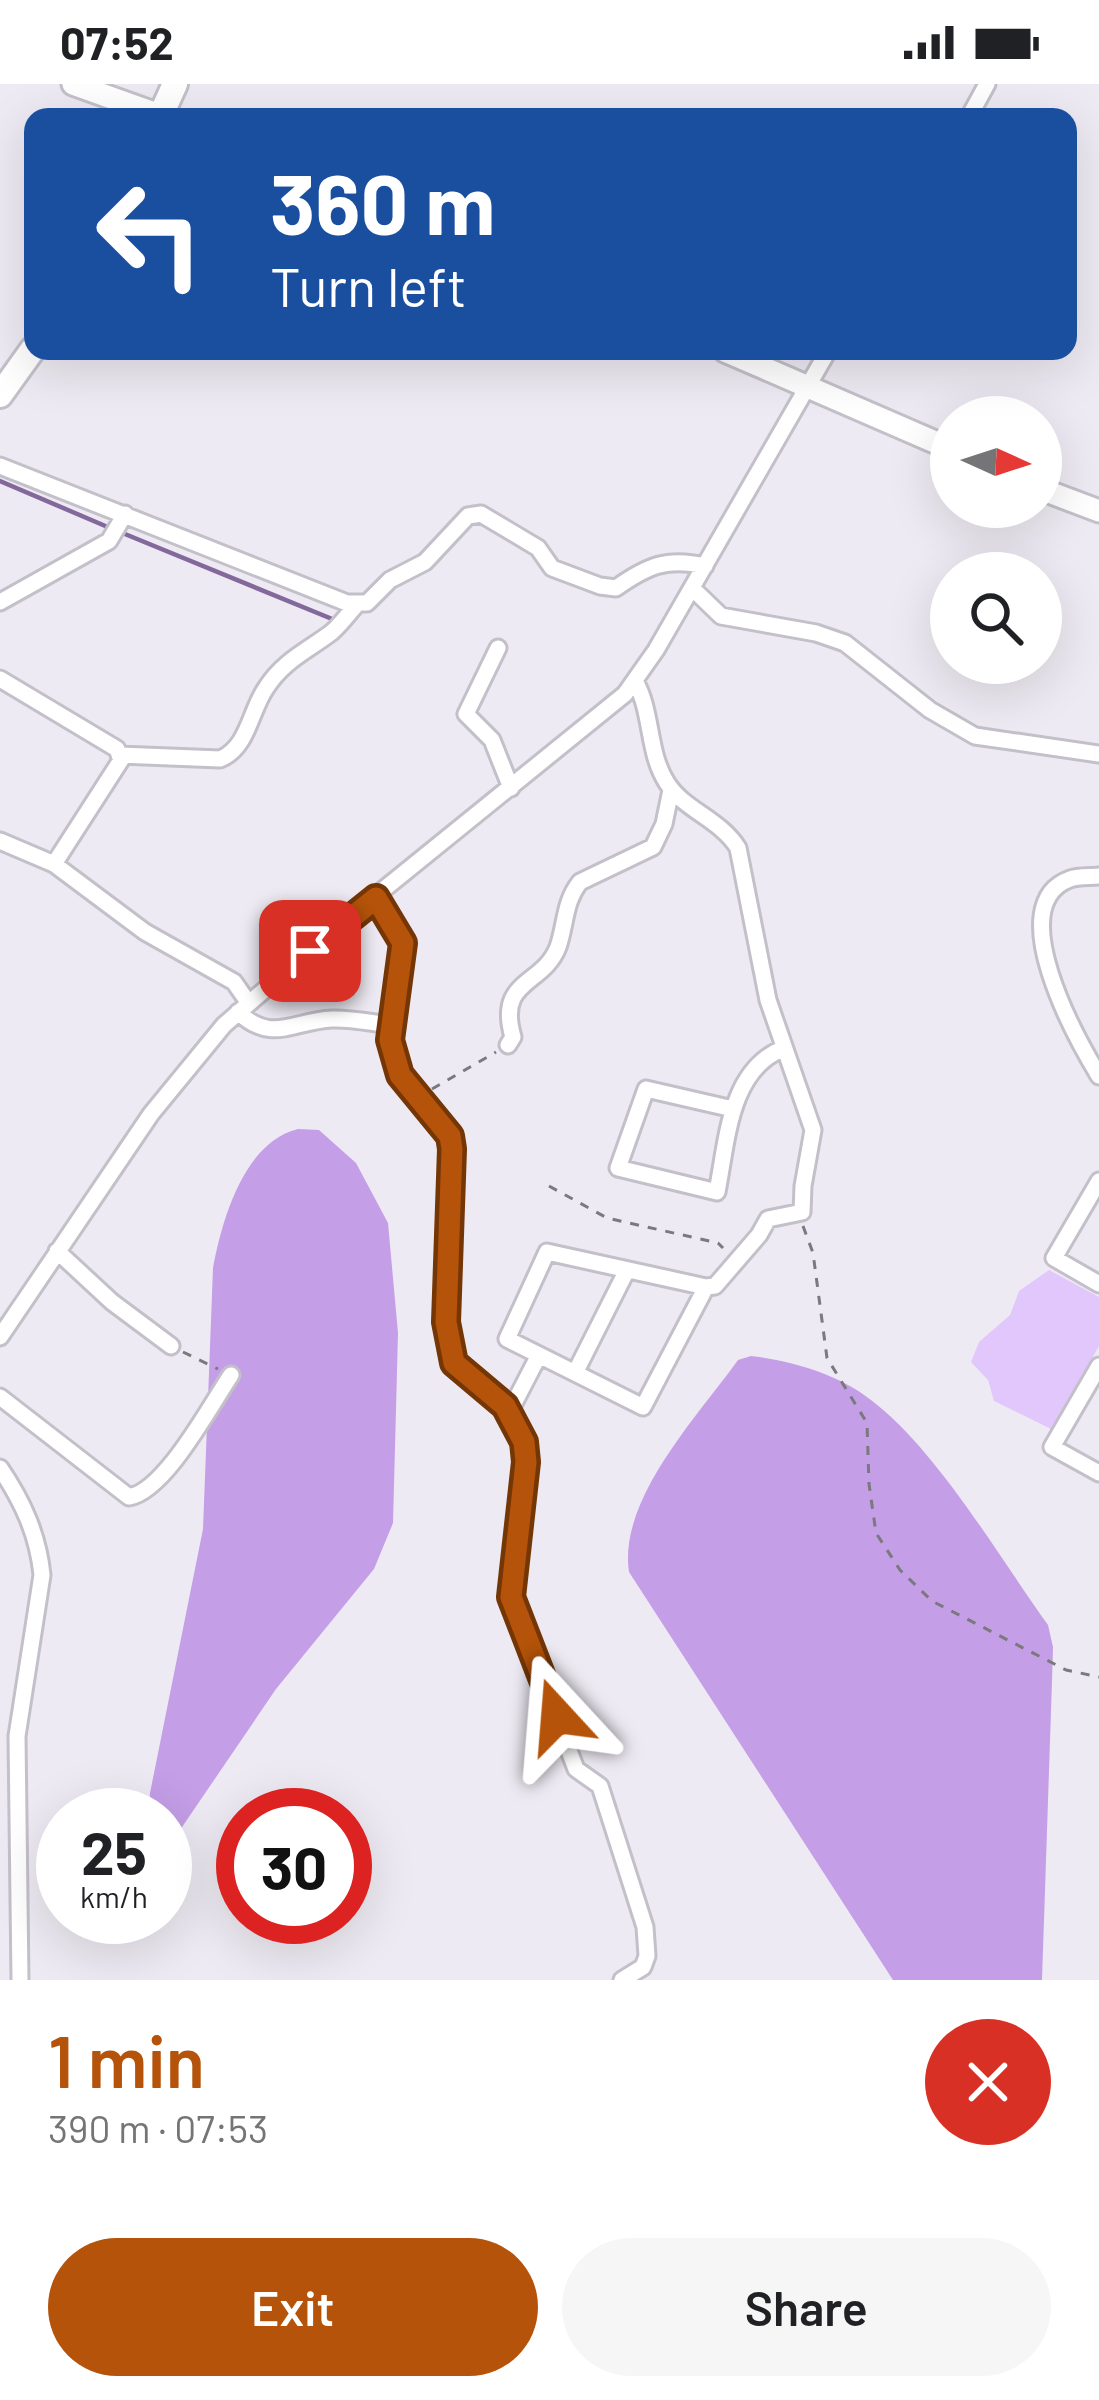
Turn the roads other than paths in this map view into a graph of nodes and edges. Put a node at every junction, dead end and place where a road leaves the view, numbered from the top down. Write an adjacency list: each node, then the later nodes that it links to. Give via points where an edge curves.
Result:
1 (74, 84): 2 (street)
2 (140, 108)
3 (26, 360): 7 (main road)
4 (746, 360): 6 (street)
5 (823, 360): 6 (street)
6 (808, 386): 8 (street); 13 (street)
7 (0, 395)
8 (930, 440)
9 (0, 466): 12 (street)
10 (1062, 497): 11 (street)
11 (1099, 511)
12 (125, 514): 15 (street, via 110,542); 16 (street)
13 (705, 566): 14 (street); 16 (street, via 664,561 616,588 600,586 552,568 538,548 481,514 468,516 424,562)
14 (692, 588): 19 (street); 20 (street, via 722,616 845,643 975,736)
15 (0, 602)
16 (358, 603): 21 (street, via 283,664 231,755)
17 (498, 648): 22 (street, via 466,714 492,740)
18 (0, 679): 21 (street)
19 (635, 681): 22 (street); 23 (street)
20 (1099, 754)
21 (119, 755): 25 (street)
22 (511, 788): 27 (street)
23 (671, 790): 30 (street, via 652,847 572,892 556,952 512,999); 31 (street, via 738,848)
24 (0, 841): 25 (street)
25 (54, 864): 28 (street, via 146,932 234,982)
26 (1099, 876): 32 (street, via 1070,879 1042,907 1051,979)
27 (376, 898): 28 (street); 29 (street, via 403,943)
28 (243, 1007): 29 (street, via 251,1025 275,1030 336,1018); 35 (street, via 151,1114)
29 (392, 1025): 46 (street, via 400,1075 450,1136 446,1322 454,1363)
30 (508, 1045)
31 (782, 1049): 33 (street, via 765,1056); 38 (street, via 813,1130 802,1212 768,1219 737,1262)
32 (1099, 1076)
33 (734, 1108): 33 (street, via 717,1192 618,1168 646,1089)
34 (1099, 1180): 37 (street, via 1054,1258)
35 (57, 1251): 39 (street); 40 (street)
36 (627, 1270): 38 (street); 41 (street, via 547,1252 507,1339); 43 (street)
37 (1099, 1285)
38 (706, 1287): 43 (street, via 643,1407)
39 (0, 1337)
40 (171, 1346)
41 (539, 1355): 43 (street); 46 (street)
42 (1099, 1366): 48 (street, via 1052,1448)
43 (575, 1373)
44 (231, 1375): 45 (street, via 160,1479 129,1497)
45 (0, 1397)
46 (509, 1413): 50 (street, via 526,1462 511,1597 576,1769 600,1786 645,1927 644,1967)
47 (0, 1468): 49 (street, via 28,1514 42,1575 17,1736)
48 (1099, 1473)
49 (20, 1980)
50 (622, 1980)

